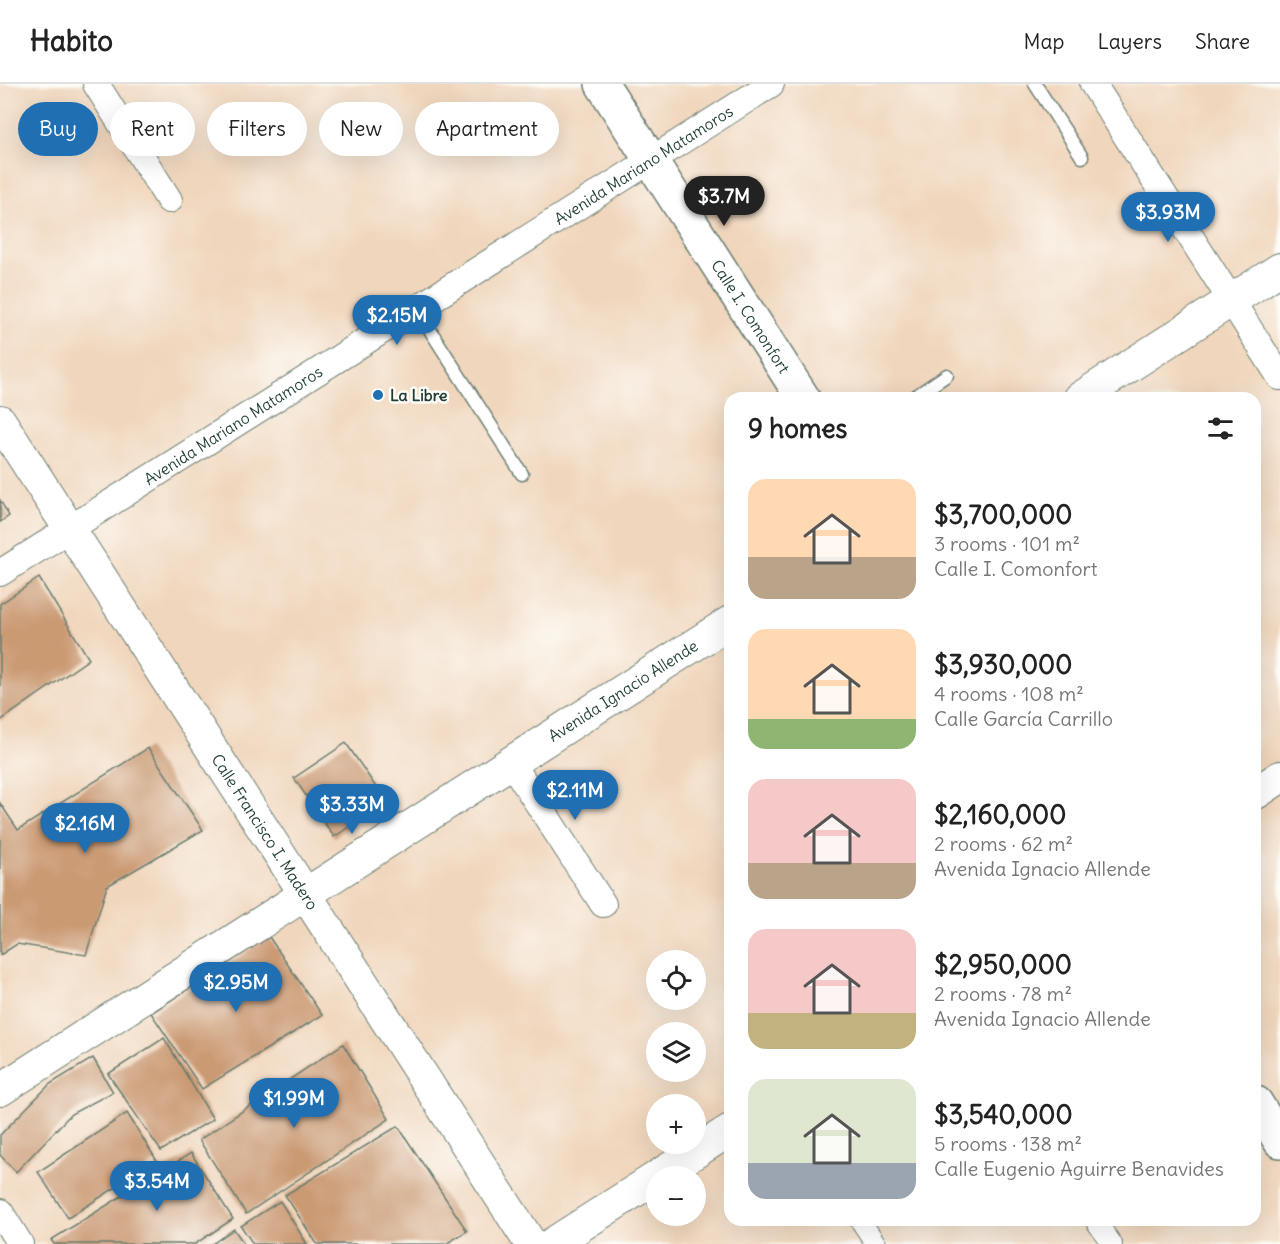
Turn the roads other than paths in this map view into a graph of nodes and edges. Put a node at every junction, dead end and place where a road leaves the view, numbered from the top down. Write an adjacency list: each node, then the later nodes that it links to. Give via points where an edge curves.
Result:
1 (96, 84): 8 (street)
2 (602, 84): 7 (main road, Calle I. Comonfort)
3 (771, 84): 7 (street, Avenida Mariano Matamoros)
4 (1035, 84): 6 (lane)
5 (1093, 84): 10 (street)
6 (1082, 157)
7 (651, 160): 11 (street, Avenida Mariano Matamoros); 14 (main road, Calle I. Comonfort)
8 (169, 200)
9 (1280, 269): 10 (street)
10 (1230, 301): 13 (street); 16 (street)
11 (416, 308): 18 (lane); 19 (street, Avenida Mariano Matamoros)
12 (947, 375): 15 (lane)
13 (1280, 377)
14 (799, 392)
15 (922, 392)
16 (1089, 392)
17 (0, 421): 19 (street, Calle Francisco I. Madero)
18 (522, 474)
19 (69, 528): 20 (street, Avenida Mariano Matamoros); 25 (street, Calle Francisco I. Madero)
20 (0, 573)
21 (724, 626): 22 (street, Avenida Ignacio Allende)
22 (511, 762): 25 (street, Avenida Ignacio Allende); 26 (street)
23 (1280, 777): 24 (street)
24 (1261, 790)
25 (305, 895): 27 (street, Avenida Ignacio Allende); 37 (street, Calle Francisco I. Madero)
26 (603, 904)
27 (0, 1090)
28 (1261, 1111): 30 (main road)
29 (724, 1134): 31 (street)
30 (1280, 1141)
31 (674, 1166)
32 (646, 1184): 38 (street)
33 (0, 1212): 36 (street)
34 (864, 1226): 39 (street)
35 (1099, 1226): 40 (street)
36 (20, 1244)
37 (531, 1244)
38 (552, 1244)
39 (876, 1244)
40 (1112, 1244)

